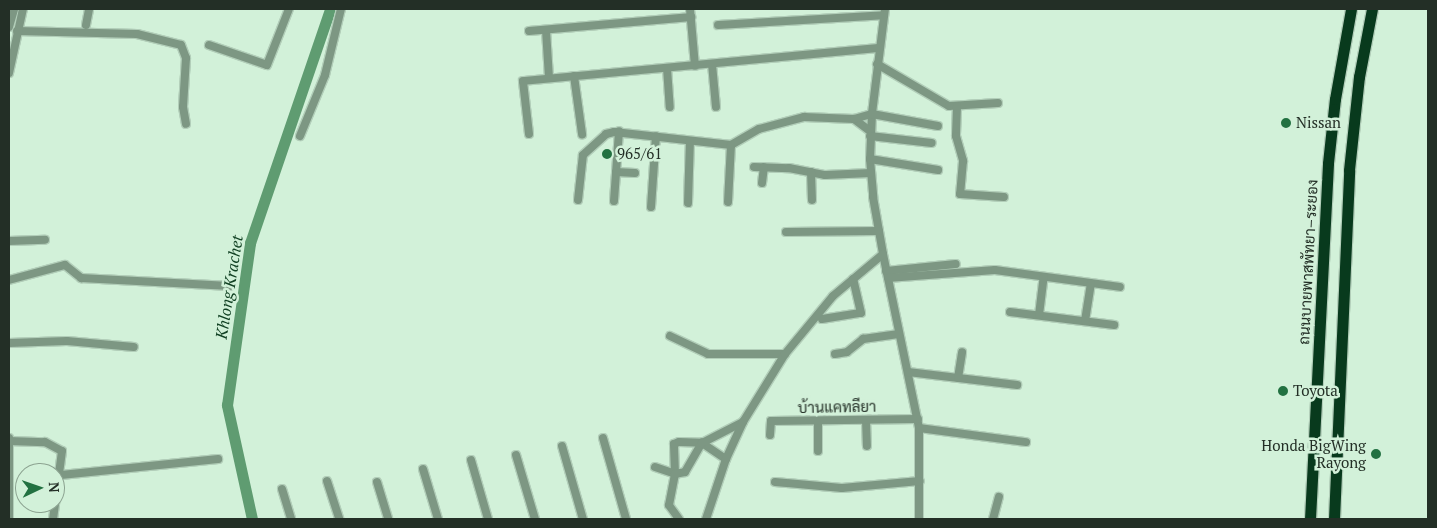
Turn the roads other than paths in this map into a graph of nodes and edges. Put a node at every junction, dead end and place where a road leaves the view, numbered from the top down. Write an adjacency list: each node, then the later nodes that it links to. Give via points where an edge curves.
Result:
1 (14, 9): 12 (street)
2 (23, 9): 14 (street)
3 (89, 9): 10 (street)
4 (289, 9): 16 (street, via 267,65)
5 (341, 9): 37 (street, via 325,75)
6 (1351, 9): 126 (highway, ถนนบายพาสพัทยา–ระยอง, via 1335,99 1328,163)
7 (1372, 9): 127 (highway, via 1359,77 1349,170)
8 (885, 12): 11 (street); 17 (street)
9 (690, 13): 13 (street); 20 (street)
10 (86, 24)
11 (718, 25)
12 (9, 27)
13 (546, 30): 15 (street); 24 (street)
14 (17, 31): 22 (street); 31 (street, via 137,34 181,45 186,58 183,107)
15 (530, 31)
16 (209, 45)
17 (879, 48): 18 (street); 19 (street)
18 (712, 64): 20 (street); 28 (street)
19 (877, 64): 26 (street, via 943,104); 29 (street)
20 (695, 66): 21 (street)
21 (667, 68): 23 (street); 27 (street)
22 (9, 73)
23 (574, 76): 24 (street); 35 (street)
24 (549, 78): 34 (street, via 523,81)
25 (998, 103): 26 (street)
26 (957, 106): 51 (street, via 956,136 963,161 960,194)
27 (670, 107)
28 (716, 107)
29 (872, 114): 30 (street); 32 (street); 36 (street)
30 (854, 119): 36 (street); 41 (street, via 819,116 781,121)
31 (186, 124)
32 (938, 126)
33 (619, 131): 38 (street); 46 (street); 52 (street, via 606,134 583,155)
34 (529, 134)
35 (582, 134)
36 (870, 134): 40 (street); 42 (street)
37 (300, 136)
38 (656, 136): 39 (street); 57 (street)
39 (690, 141): 41 (street); 56 (street)
40 (932, 142)
41 (731, 145): 55 (street)
42 (870, 159): 45 (street); 49 (street)
43 (754, 167): 44 (street)
44 (764, 167): 47 (street); 50 (street)
45 (938, 170)
46 (616, 172): 48 (street); 53 (street)
47 (811, 172): 49 (street); 54 (street)
48 (635, 173)
49 (871, 173): 58 (street)
50 (762, 183)
51 (1004, 197)
52 (578, 200)
53 (614, 200)
54 (812, 200)
55 (728, 202)
56 (688, 203)
57 (651, 208)
58 (879, 231): 59 (street); 62 (street)
59 (786, 232)
60 (45, 240): 61 (street)
61 (9, 241)
62 (883, 254): 64 (street); 67 (street)
63 (956, 264): 64 (street)
64 (887, 275): 65 (street, via 988,270); 76 (street)
65 (1044, 277): 68 (street); 72 (street)
66 (9, 280): 69 (street, via 65,265 80,278)
67 (853, 280): 73 (street, via 861,313); 81 (street, via 816,315)
68 (1091, 283): 70 (street); 74 (street)
69 (230, 286)
70 (1120, 287)
71 (1010, 312): 72 (street)
72 (1039, 315): 74 (street)
73 (822, 318)
74 (1085, 321): 75 (street)
75 (1114, 325)
76 (899, 334): 82 (street, via 863,339 847,352); 83 (street)
77 (670, 336): 81 (street, via 708,354)
78 (9, 343): 79 (street, via 67,341)
79 (134, 347)
80 (962, 352): 84 (street)
81 (785, 354): 88 (street)
82 (834, 354)
83 (908, 372): 84 (street); 89 (street)
84 (958, 378): 85 (street)
85 (1017, 386)
86 (818, 420): 87 (street, บ้านแคทลียา); 90 (street, บ้านแคทลียา, via 771,421); 97 (street)
87 (866, 420): 89 (street, บ้านแคทลียา); 96 (street)
88 (743, 422): 94 (street); 100 (street)
89 (918, 423): 93 (street, บ้านแคทลียา); 108 (street)
90 (770, 436)
91 (603, 438): 121 (street)
92 (9, 440): 102 (street, via 45,442 62,451); 113 (street)
93 (1026, 442)
94 (702, 443): 100 (street); 105 (street, via 685,472); 105 (street, via 674,444)
95 (562, 446): 120 (street)
96 (867, 446)
97 (818, 451)
98 (516, 455): 119 (street)
99 (218, 459): 106 (street)
100 (726, 459): 123 (street)
101 (471, 460): 118 (street)
102 (62, 463)
103 (655, 467): 105 (street)
104 (423, 470): 117 (street)
105 (675, 474): 122 (street, via 669,505)
106 (65, 475)
107 (327, 481): 115 (street)
108 (920, 481): 110 (street, via 842,488); 124 (street)
109 (377, 482): 116 (street)
110 (774, 482)
111 (282, 489): 114 (street)
112 (999, 497): 125 (street)
113 (9, 519)
114 (291, 519)
115 (339, 519)
116 (388, 519)
117 (438, 519)
118 (488, 519)
119 (535, 519)
120 (583, 519)
121 (626, 519)
122 (679, 519)
123 (706, 519)
124 (920, 519)
125 (993, 519)
126 (1310, 519)
127 (1334, 519)

